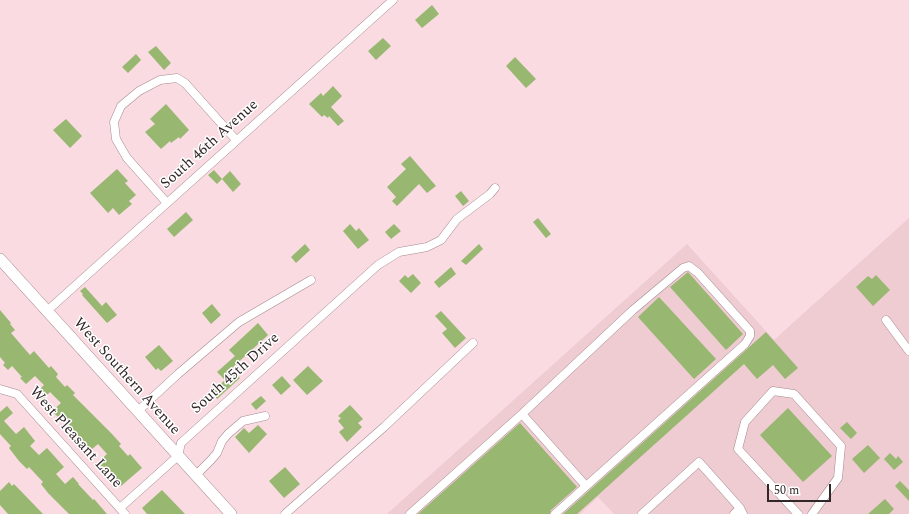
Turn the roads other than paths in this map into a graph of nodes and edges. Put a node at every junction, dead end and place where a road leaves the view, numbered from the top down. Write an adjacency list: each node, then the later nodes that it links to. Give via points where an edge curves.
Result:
1 (393, 0): 2 (street, South 46th Avenue)
2 (236, 140): 4 (street, South 46th Avenue); 4 (street, via 185,83 177,78 153,83 139,90 121,106 114,122 116,139 127,158)
3 (495, 188): 15 (street, South 45th Drive, via 457,219 441,240 427,247 399,252 378,265 181,443)
4 (167, 203): 7 (street, South 46th Avenue)
5 (0, 259): 7 (main road, West Southern Avenue)
6 (311, 280): 12 (street, via 239,322)
7 (47, 311): 12 (main road, West Southern Avenue)
8 (886, 320): 10 (street)
9 (473, 342): 21 (street, via 384,427)
10 (909, 351)
11 (0, 389): 18 (street, West Pleasant Lane, via 17,394)
12 (138, 411): 15 (main road, West Southern Avenue)
13 (522, 414): 17 (street); 17 (street, via 683,268 689,266 714,290 750,331 745,344); 22 (street)
14 (264, 416): 16 (street, via 243,421 228,434 212,460)
15 (178, 456): 16 (main road, West Southern Avenue); 18 (street, South 45th Drive)
16 (196, 475): 20 (main road, West Southern Avenue)
17 (586, 486): 23 (street)
18 (123, 511)
19 (739, 512): 24 (street, via 699,462)
20 (231, 514)
21 (285, 514)
22 (410, 514)
23 (555, 514)
24 (642, 514)
25 (798, 514): 26 (street, via 738,449 745,422 773,391 794,394 841,446 838,478)
26 (812, 514)

